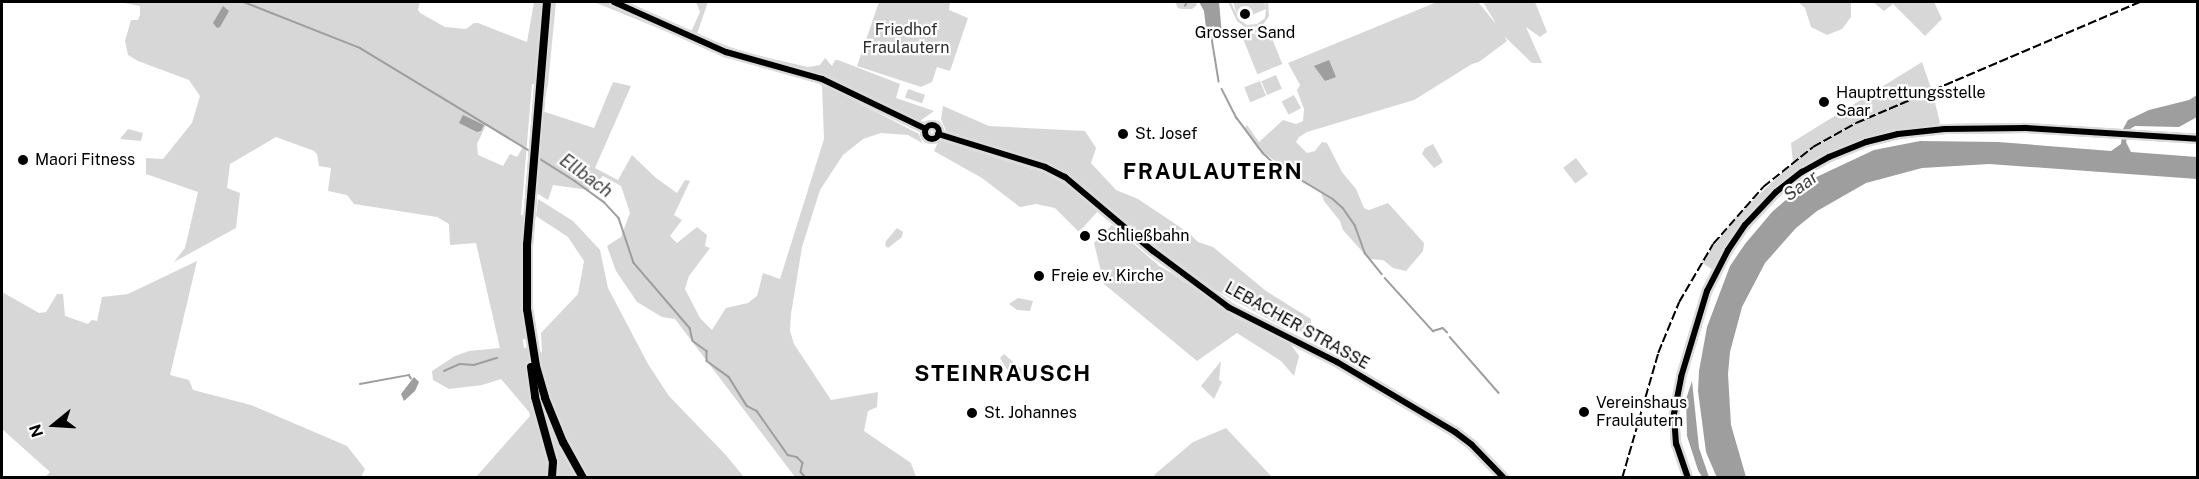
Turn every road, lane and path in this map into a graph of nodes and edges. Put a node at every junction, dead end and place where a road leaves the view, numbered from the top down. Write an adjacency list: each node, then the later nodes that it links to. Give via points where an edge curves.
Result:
1 (542, 2): 4 (highway)
2 (547, 2): 4 (highway)
3 (614, 2): 11 (main road, LEBACHER STRASSE, via 726,52 822,79 926,129 934,125 938,134 1045,167 1074,184 1153,251 1228,307 1337,362 1455,432)
4 (538, 84): 6 (highway, via 521,274)
5 (2198, 139): 12 (main road, via 1976,127 1898,135 1837,153 1785,185 1733,241 1702,305 1674,414 1676,444)
6 (529, 343): 7 (highway); 10 (highway, via 549,410)
7 (531, 367): 8 (highway, via 553,462); 9 (highway, via 551,427)
8 (552, 477)
9 (578, 477)
10 (583, 477)
11 (1504, 477)
12 (1688, 477)

